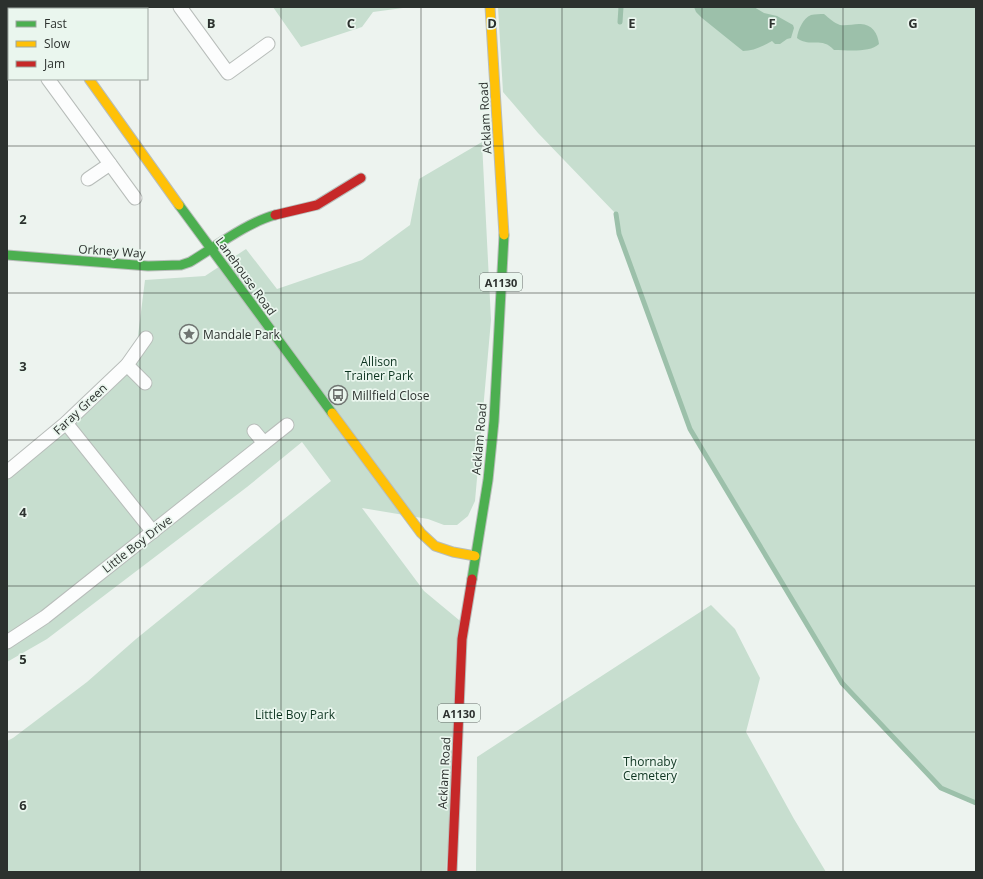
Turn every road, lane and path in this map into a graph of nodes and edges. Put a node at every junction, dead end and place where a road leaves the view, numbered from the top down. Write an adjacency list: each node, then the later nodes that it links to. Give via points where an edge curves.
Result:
1 (180, 7): 3 (street, via 228,73)
2 (490, 7): 21 (street, Acklam Road / A1130, via 504,228 494,421 488,480)
3 (268, 44)
4 (49, 80): 6 (street)
5 (90, 80): 10 (street, Lanehouse Road)
6 (110, 164): 8 (street); 9 (street)
7 (361, 178): 10 (street, via 317,205 267,217)
8 (88, 179)
9 (135, 198)
10 (211, 249): 11 (street, Orkney Way, via 181,265 148,266); 21 (street, Lanehouse Road, via 421,533 435,546)
11 (7, 255)
12 (146, 338): 13 (street, Faray Green)
13 (127, 364): 14 (street); 15 (street, Faray Green)
14 (145, 383)
15 (66, 423): 19 (street, Faray Green); 20 (street)
16 (287, 425): 18 (street, Little Boy Drive)
17 (254, 431): 18 (street)
18 (264, 443): 20 (street, Little Boy Drive)
19 (7, 472)
20 (153, 532): 22 (street, Little Boy Drive, via 45,617)
21 (475, 556): 23 (street, Acklam Road / A1130, via 462,639)
22 (7, 642)
23 (452, 872)

